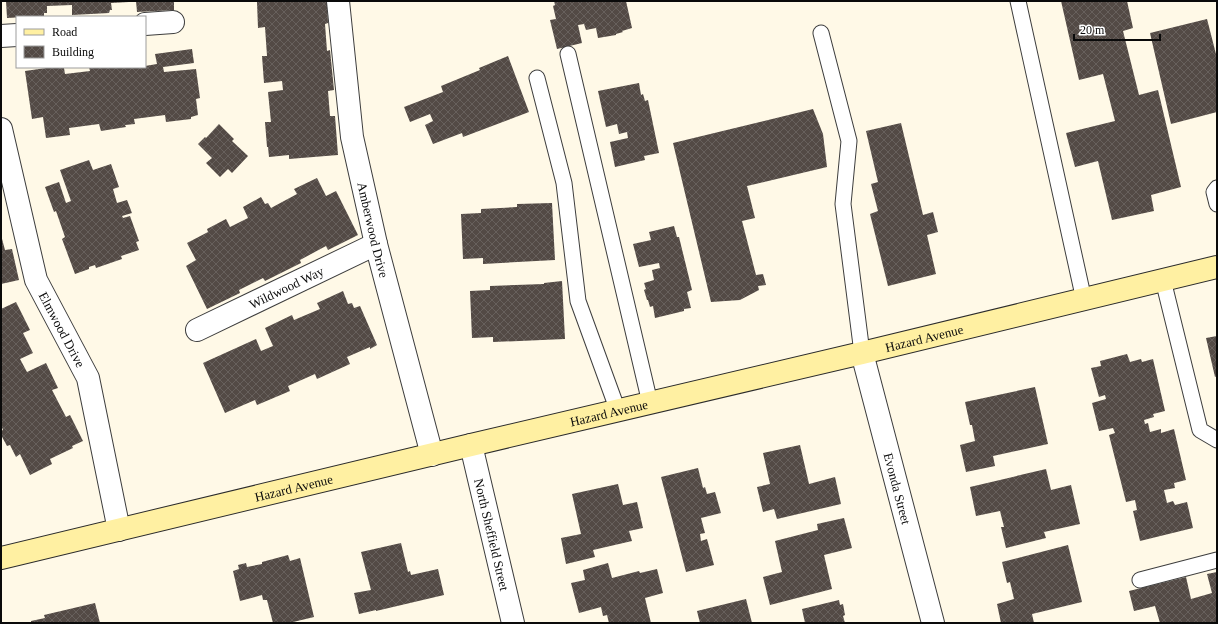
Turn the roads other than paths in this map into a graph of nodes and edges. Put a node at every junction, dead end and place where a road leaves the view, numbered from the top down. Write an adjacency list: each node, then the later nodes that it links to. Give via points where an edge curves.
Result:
1 (338, 1): 13 (street, Amberwood Drive, via 352,137)
2 (1018, 1): 16 (lane)
3 (173, 22): 4 (street)
4 (146, 24)
5 (821, 33): 18 (lane, via 849,141 844,204)
6 (16, 35): 7 (street)
7 (1, 36)
8 (568, 54): 19 (lane)
9 (537, 78): 20 (lane, via 564,183 578,301)
10 (1, 129): 24 (street, Elmwood Drive, via 36,280 88,378)
11 (1217, 188): 12 (lane, via 1214,192)
12 (1217, 204)
13 (376, 244): 17 (street, Wildwood Way); 23 (street, Amberwood Drive)
14 (1217, 267): 15 (street, Hazard Avenue)
15 (1163, 280): 16 (street, Hazard Avenue); 21 (lane, via 1200,430)
16 (1084, 300): 18 (street, Hazard Avenue)
17 (197, 330)
18 (862, 353): 19 (street, Hazard Avenue); 29 (street, Evonda Street)
19 (650, 403): 20 (street, Hazard Avenue)
20 (618, 411): 22 (street, Hazard Avenue)
21 (1217, 440)
22 (471, 446): 23 (street, Hazard Avenue); 28 (street, North Sheffield Street)
23 (432, 455): 24 (street, Hazard Avenue)
24 (119, 530): 25 (street, Hazard Avenue)
25 (1, 558)
26 (1217, 560): 27 (lane)
27 (1140, 580)
28 (513, 623)
29 (934, 623)

